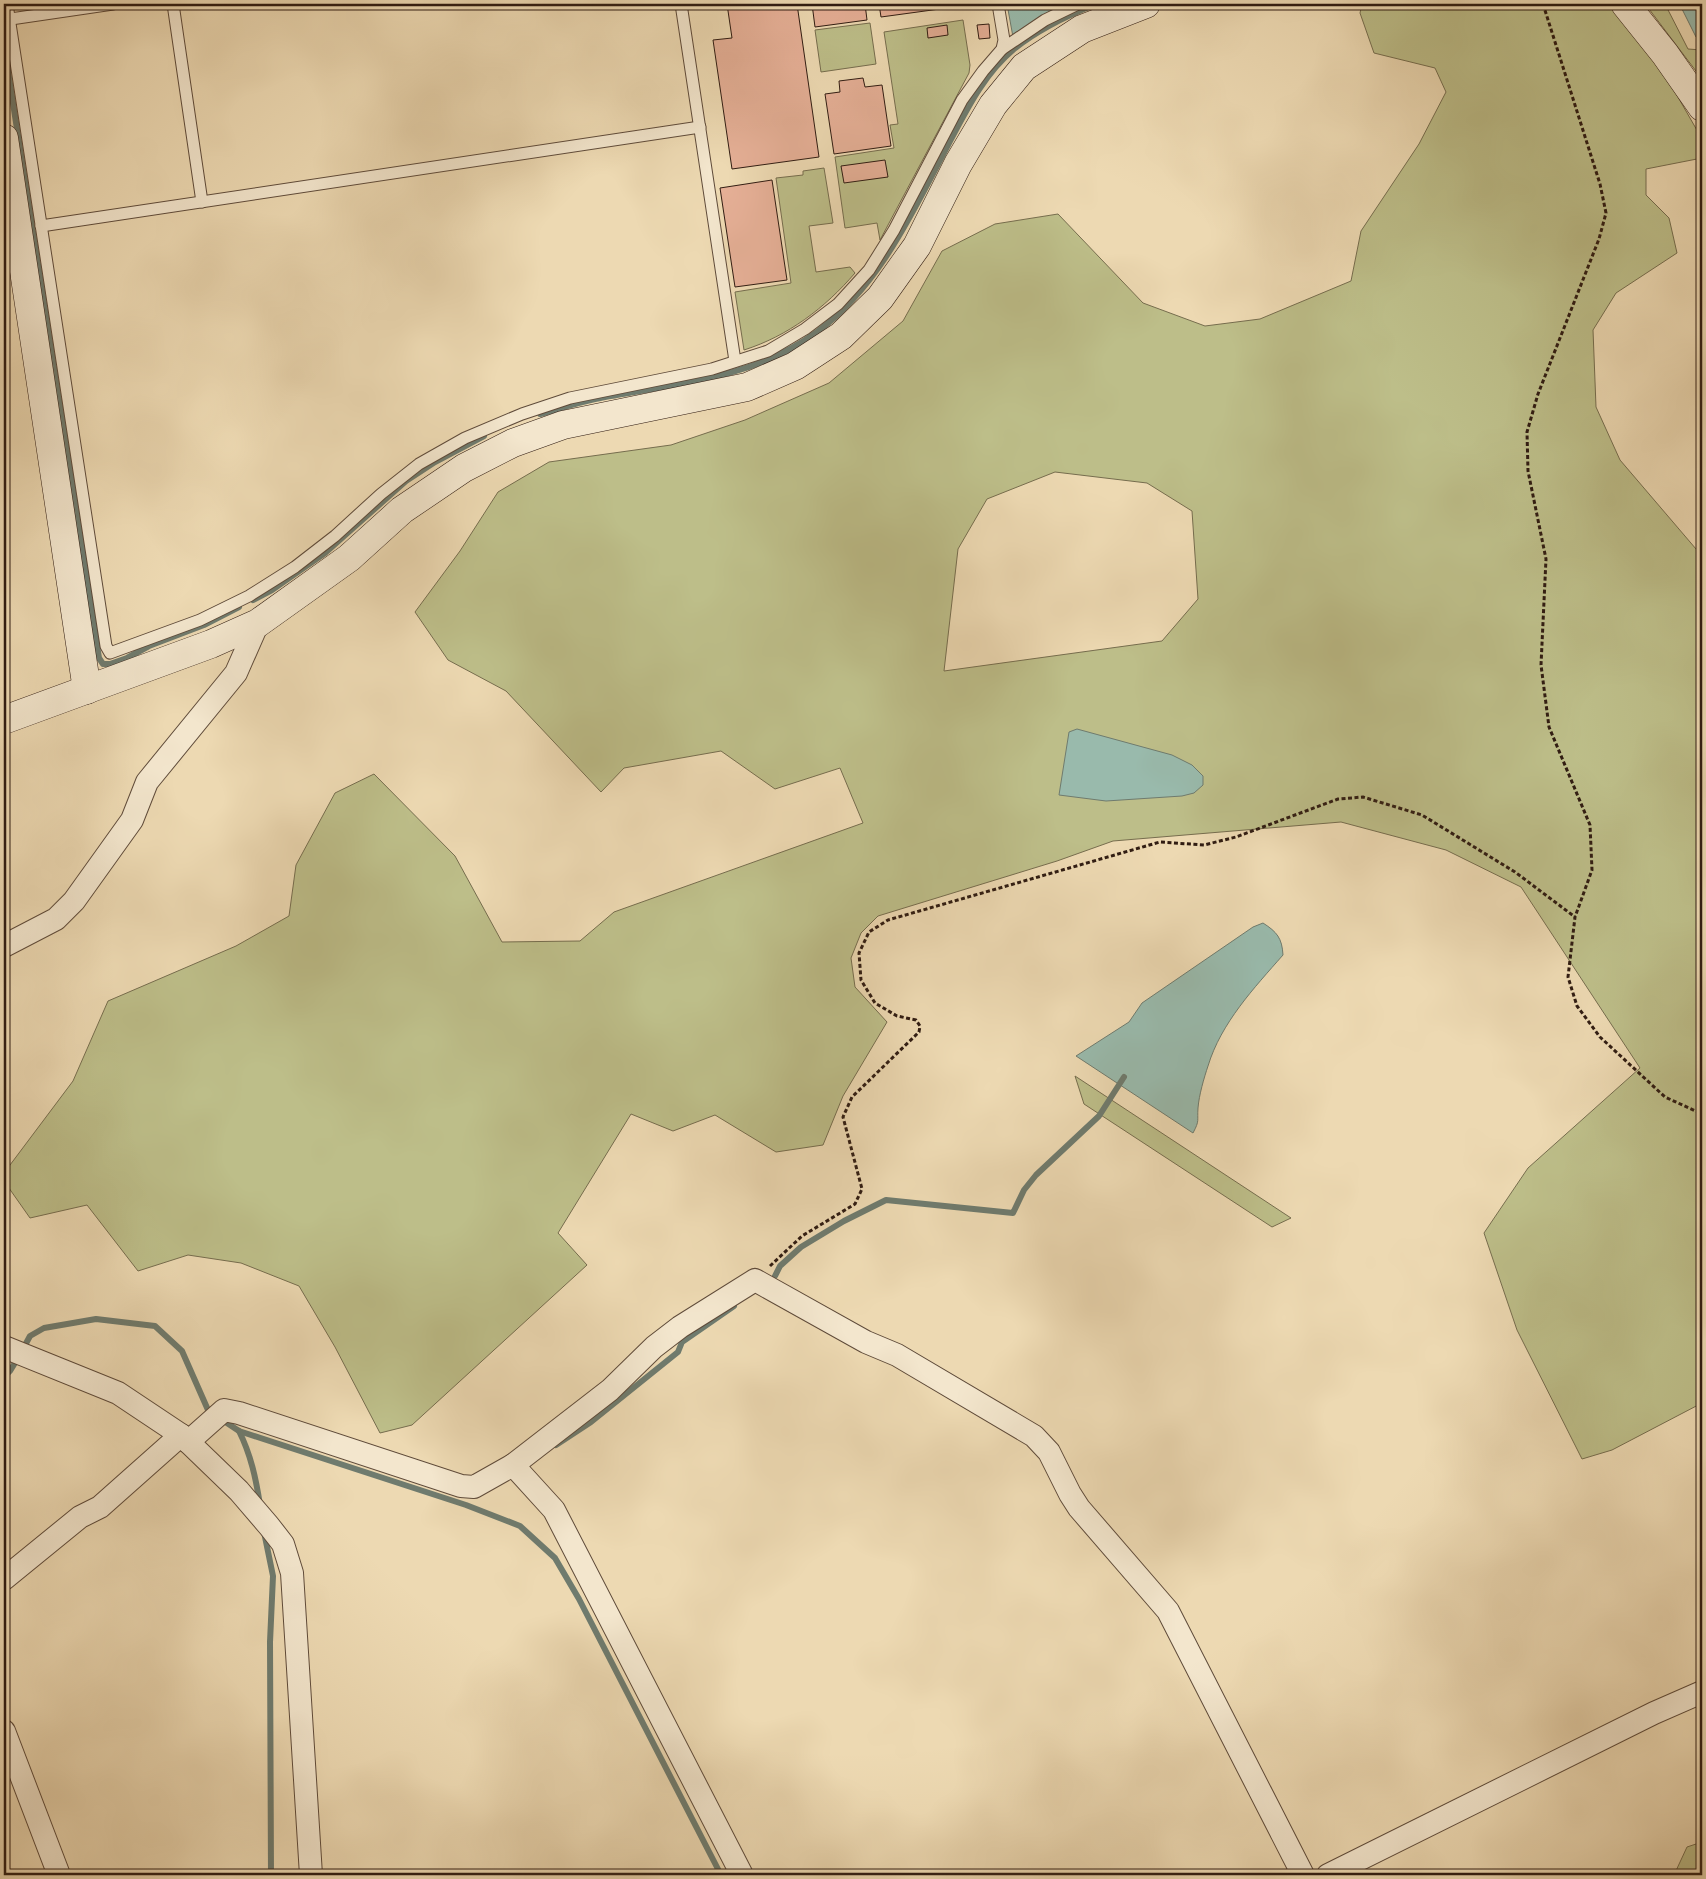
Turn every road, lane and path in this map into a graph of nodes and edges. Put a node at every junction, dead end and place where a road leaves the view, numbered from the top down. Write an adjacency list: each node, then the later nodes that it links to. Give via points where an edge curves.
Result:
1 (7, 4): 10 (lane)
2 (113, 4): 10 (lane)
3 (174, 4): 15 (lane)
4 (681, 4): 13 (lane)
5 (998, 4): 11 (lane, via 1004,40)
6 (1078, 4): 11 (lane, via 1045,20)
7 (1146, 4): 18 (street, via 1082,29 1024,67 993,105 958,164 917,246 880,298 841,336 795,366 747,387 564,425 513,443 464,468 402,510 349,558)
8 (1543, 4): 21 (path, via 1600,184 1606,213 1599,239 1538,394 1527,432 1528,471 1546,559 1541,665 1549,727 1590,826 1592,870)
9 (1626, 4): 12 (street)
10 (6, 20): 16 (lane)
11 (1002, 49): 17 (lane, via 962,100 894,230 869,270 838,304 805,329 768,351)
12 (1702, 107)
13 (700, 127): 15 (lane); 17 (lane)
14 (4, 138): 19 (street)
15 (202, 202): 16 (lane)
16 (41, 226): 17 (lane, via 106,646 110,653 200,620 249,596 295,567 335,536 419,464 465,438 570,398 712,369)
17 (734, 361)
18 (258, 623): 19 (street); 22 (street, via 236,673 147,782 132,820 74,901 56,920)
19 (87, 690): 20 (street)
20 (4, 720)
21 (1575, 917): 23 (path, via 1568,976 1577,1006 1600,1037 1666,1097); 24 (path, via 1515,872 1422,815 1363,797 1338,798 1236,837 1204,845 1160,842 888,920 869,932 859,954 861,980 875,1003 897,1016 916,1020 920,1026 914,1038 852,1097 843,1117 862,1189 855,1204 802,1236)
22 (4, 946)
23 (1702, 1114)
24 (755, 1280): 27 (street, via 680,1327 654,1347 610,1390); 34 (street, via 866,1342 897,1355 1034,1436 1049,1452 1080,1508 1168,1611)
25 (4, 1347): 26 (street, via 118,1393)
26 (184, 1438): 27 (street, via 207,1425 224,1410 461,1486 474,1486); 28 (street, via 100,1507 80,1517); 32 (street, via 264,1520 283,1544 292,1573)
27 (513, 1465): 33 (street, via 554,1510)
28 (4, 1579)
29 (1702, 1692): 35 (street)
30 (4, 1731): 31 (street)
31 (59, 1875)
32 (311, 1875)
33 (742, 1875)
34 (1303, 1875)
35 (1328, 1875)

